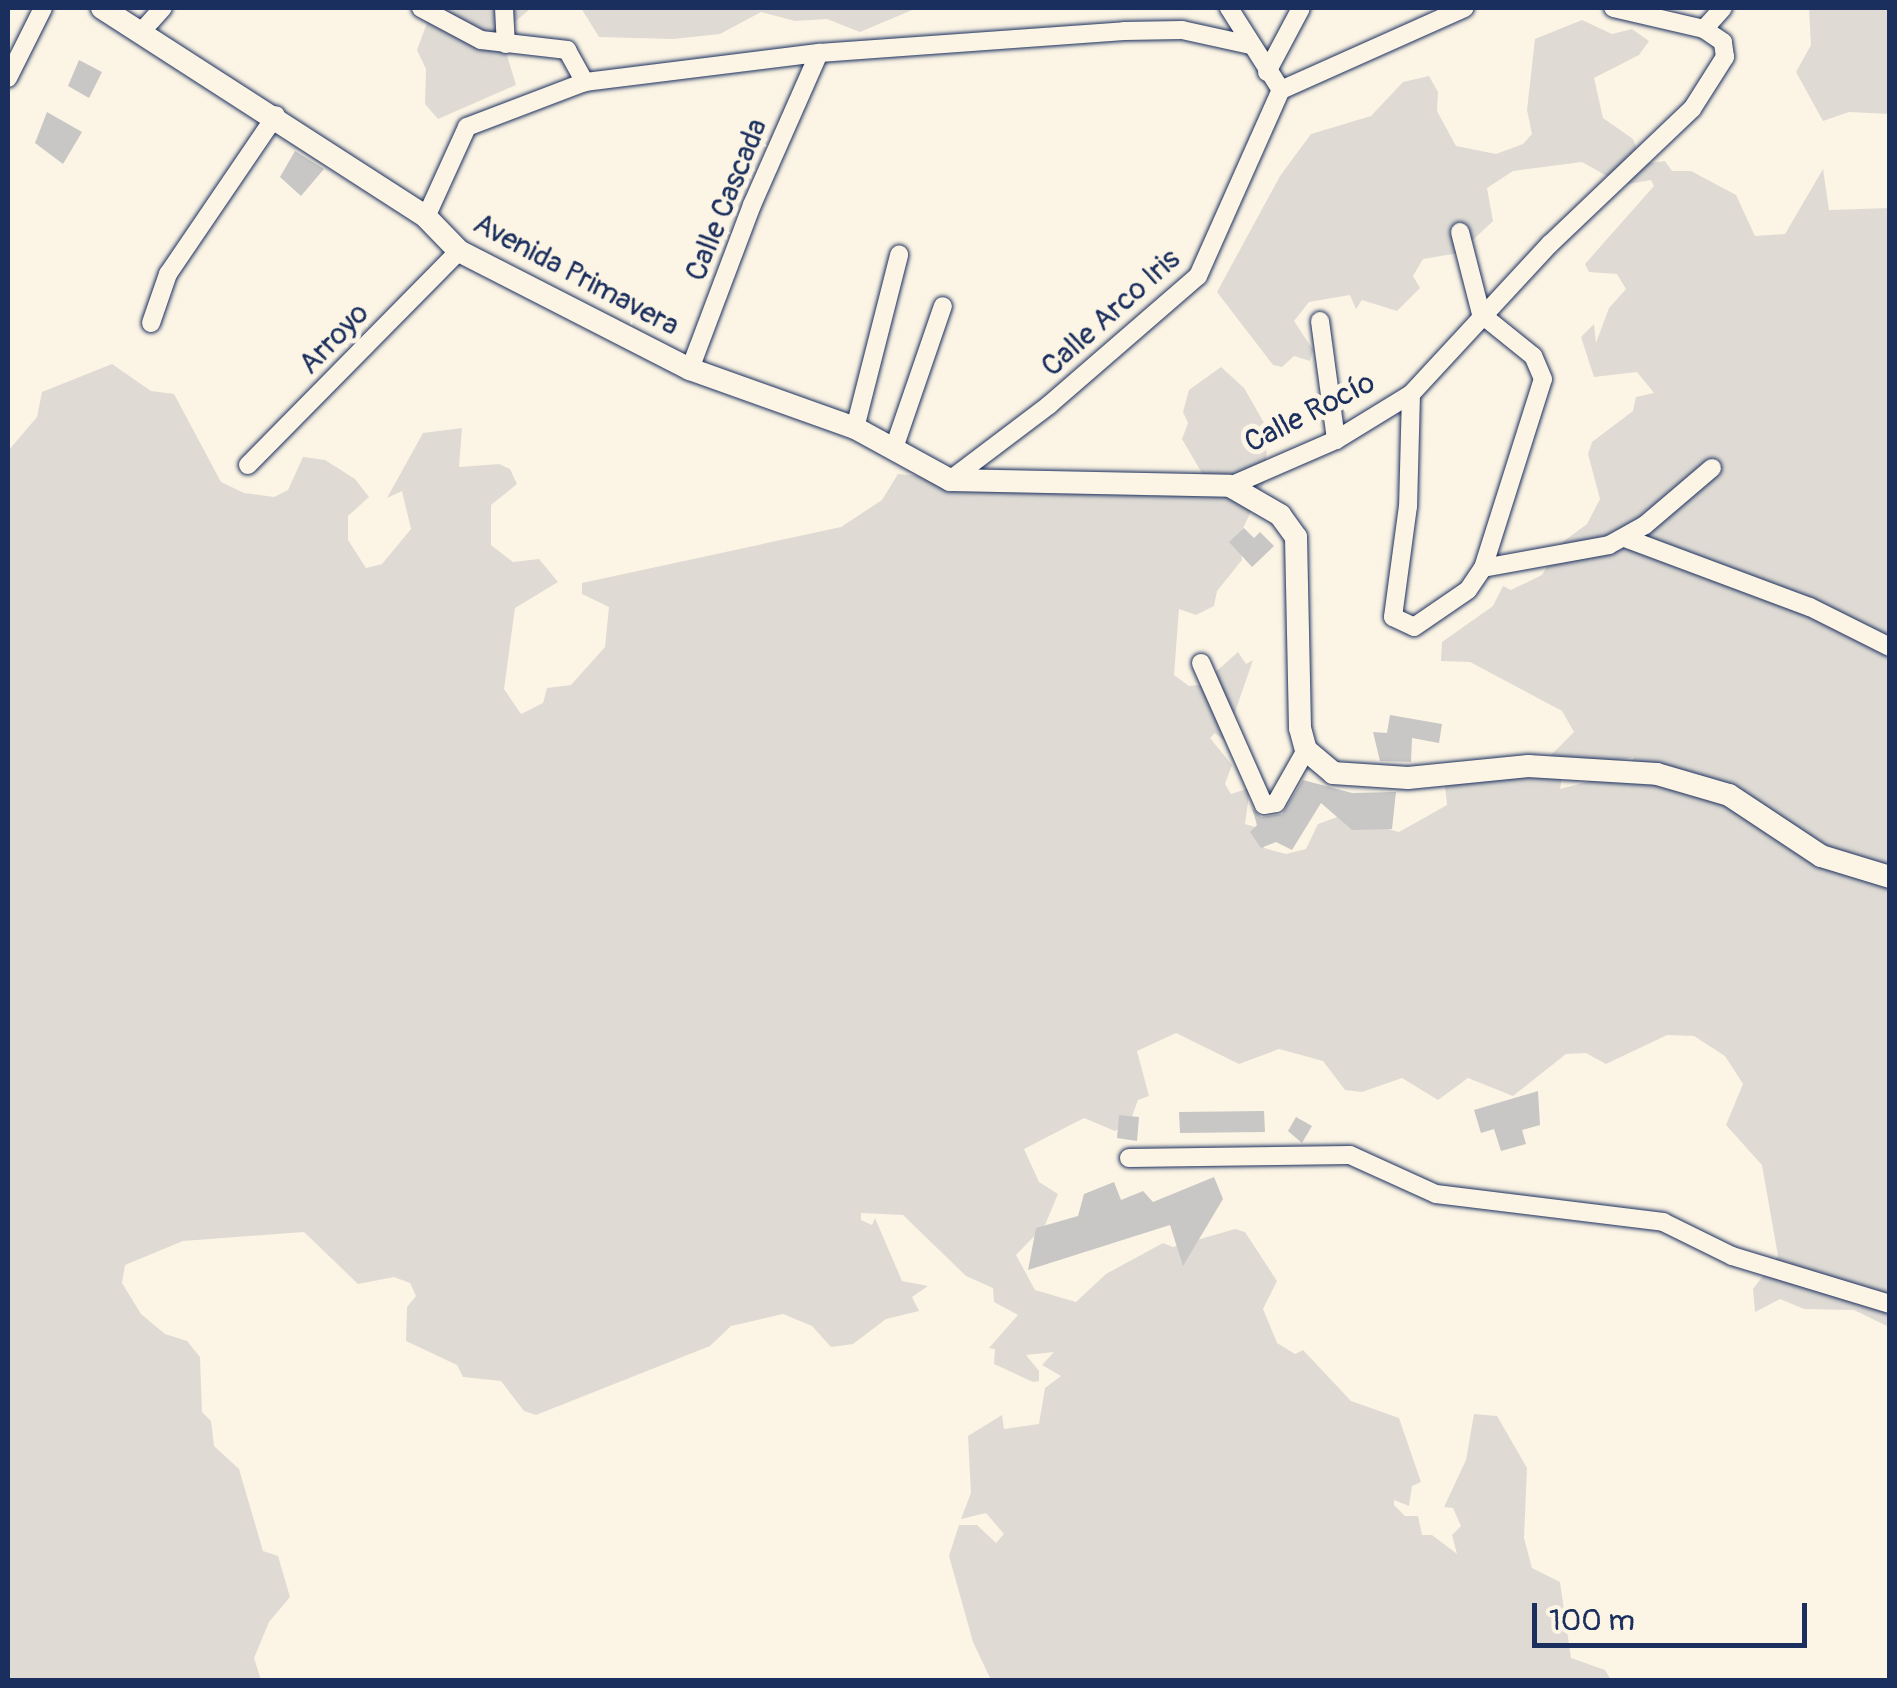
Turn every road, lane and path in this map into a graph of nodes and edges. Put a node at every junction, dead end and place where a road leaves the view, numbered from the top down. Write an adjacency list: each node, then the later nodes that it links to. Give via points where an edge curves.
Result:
1 (44, 8): 17 (street)
2 (102, 8): 12 (street, Avenida Primavera)
3 (163, 8): 12 (street)
4 (421, 8): 13 (street, via 450,27)
5 (504, 8): 13 (street)
6 (1229, 8): 14 (street)
7 (1302, 8): 16 (street)
8 (1464, 8): 19 (street)
9 (1613, 8): 11 (street)
10 (1724, 8): 11 (street)
11 (1704, 29): 26 (street, Calle Rocío, via 1723,42 1725,57 1692,109)
12 (142, 31): 20 (street, Avenida Primavera)
13 (506, 44): 18 (street, via 567,50)
14 (1250, 45): 15 (street, via 1182,30); 16 (street)
15 (819, 53): 18 (street); 29 (street, Calle Cascada)
16 (1267, 72): 19 (street)
17 (8, 78)
18 (586, 82): 21 (street, via 466,127)
19 (1281, 90): 36 (street, Calle Arco Iris, via 1198,276)
20 (276, 115): 21 (street, Avenida Primavera); 28 (street, via 168,274)
21 (426, 217): 23 (street, Avenida Primavera)
22 (1460, 232): 26 (street)
23 (458, 251): 29 (street, Avenida Primavera); 34 (street, Arroyo)
24 (899, 255): 31 (street)
25 (943, 306): 33 (street)
26 (1481, 314): 30 (street, Calle Rocío); 39 (street, via 1533,356 1543,379)
27 (1320, 320): 32 (street)
28 (151, 322)
29 (690, 369): 31 (street, Avenida Primavera)
30 (1411, 394): 32 (street, Calle Rocío); 39 (street, via 1408,506 1394,617 1414,626 1468,590)
31 (856, 428): 33 (street, Avenida Primavera)
32 (1336, 440): 37 (street, Calle Rocío)
33 (894, 448): 36 (street, Avenida Primavera)
34 (248, 465)
35 (1712, 468): 38 (street)
36 (950, 480): 37 (street, Calle Rocío)
37 (1230, 486): 42 (street, via 1288,521 1296,537 1298,699)
38 (1625, 538): 39 (street); 40 (street, via 1810,607)
39 (1484, 568)
40 (1890, 648)
41 (1201, 663): 42 (street, via 1264,805 1276,802)
42 (1306, 750): 43 (street, via 1333,773 1408,778 1528,766 1603,768 1703,784 1833,862)
43 (1890, 877)
44 (1128, 1158): 45 (street, via 1350,1155 1436,1194 1663,1222 1732,1256)
45 (1890, 1304)

